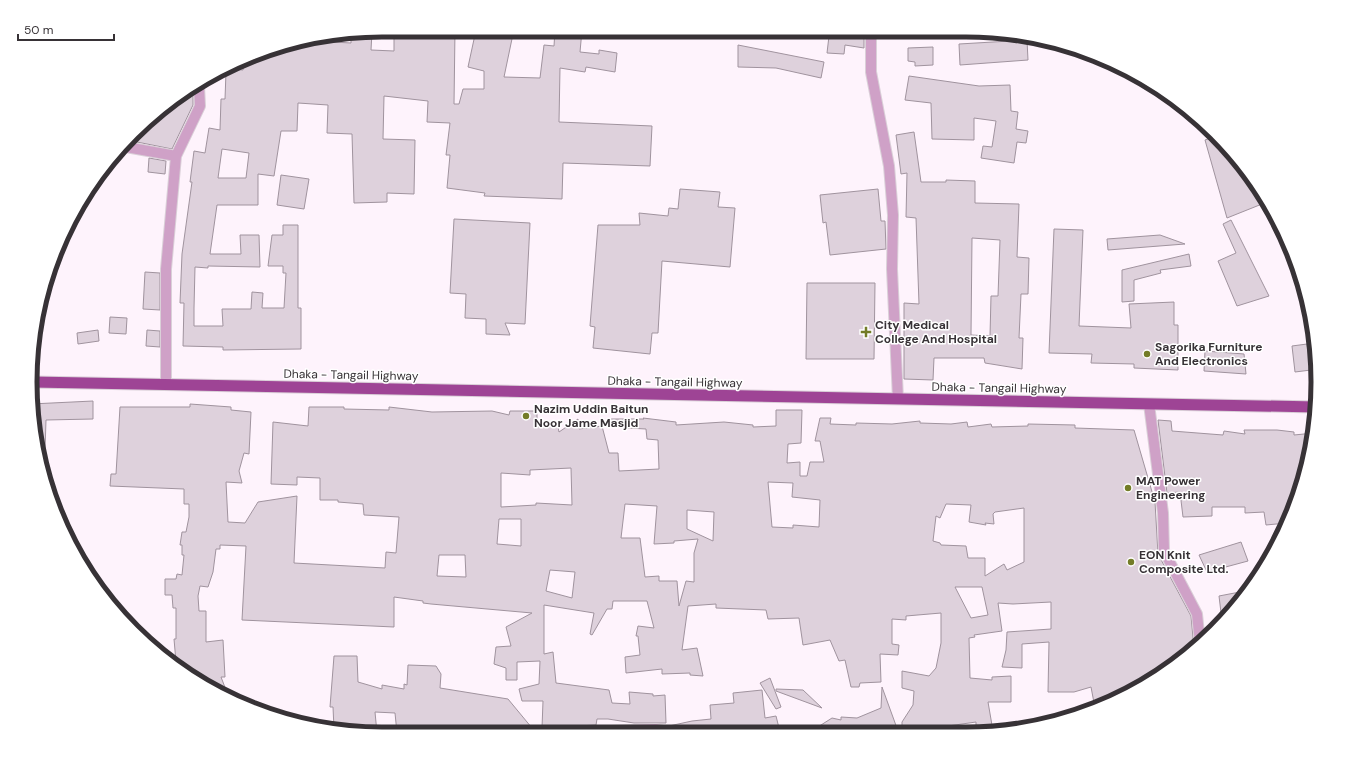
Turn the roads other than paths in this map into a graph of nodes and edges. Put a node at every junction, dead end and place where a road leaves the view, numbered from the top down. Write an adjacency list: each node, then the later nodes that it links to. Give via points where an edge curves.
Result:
1 (871, 37): 7 (street, via 871,72 883,125 890,180)
2 (199, 89): 4 (street, via 200,106)
3 (130, 148): 4 (street)
4 (176, 156): 6 (street, via 166,269)
5 (37, 382): 6 (highway, Dhaka - Tangail Highway)
6 (166, 384): 7 (highway, Dhaka - Tangail Highway)
7 (898, 399): 8 (highway, Dhaka - Tangail Highway)
8 (1149, 404): 9 (highway, Dhaka - Tangail Highway); 10 (street, via 1163,513 1164,551 1197,614)
9 (1310, 407)
10 (1199, 636)

